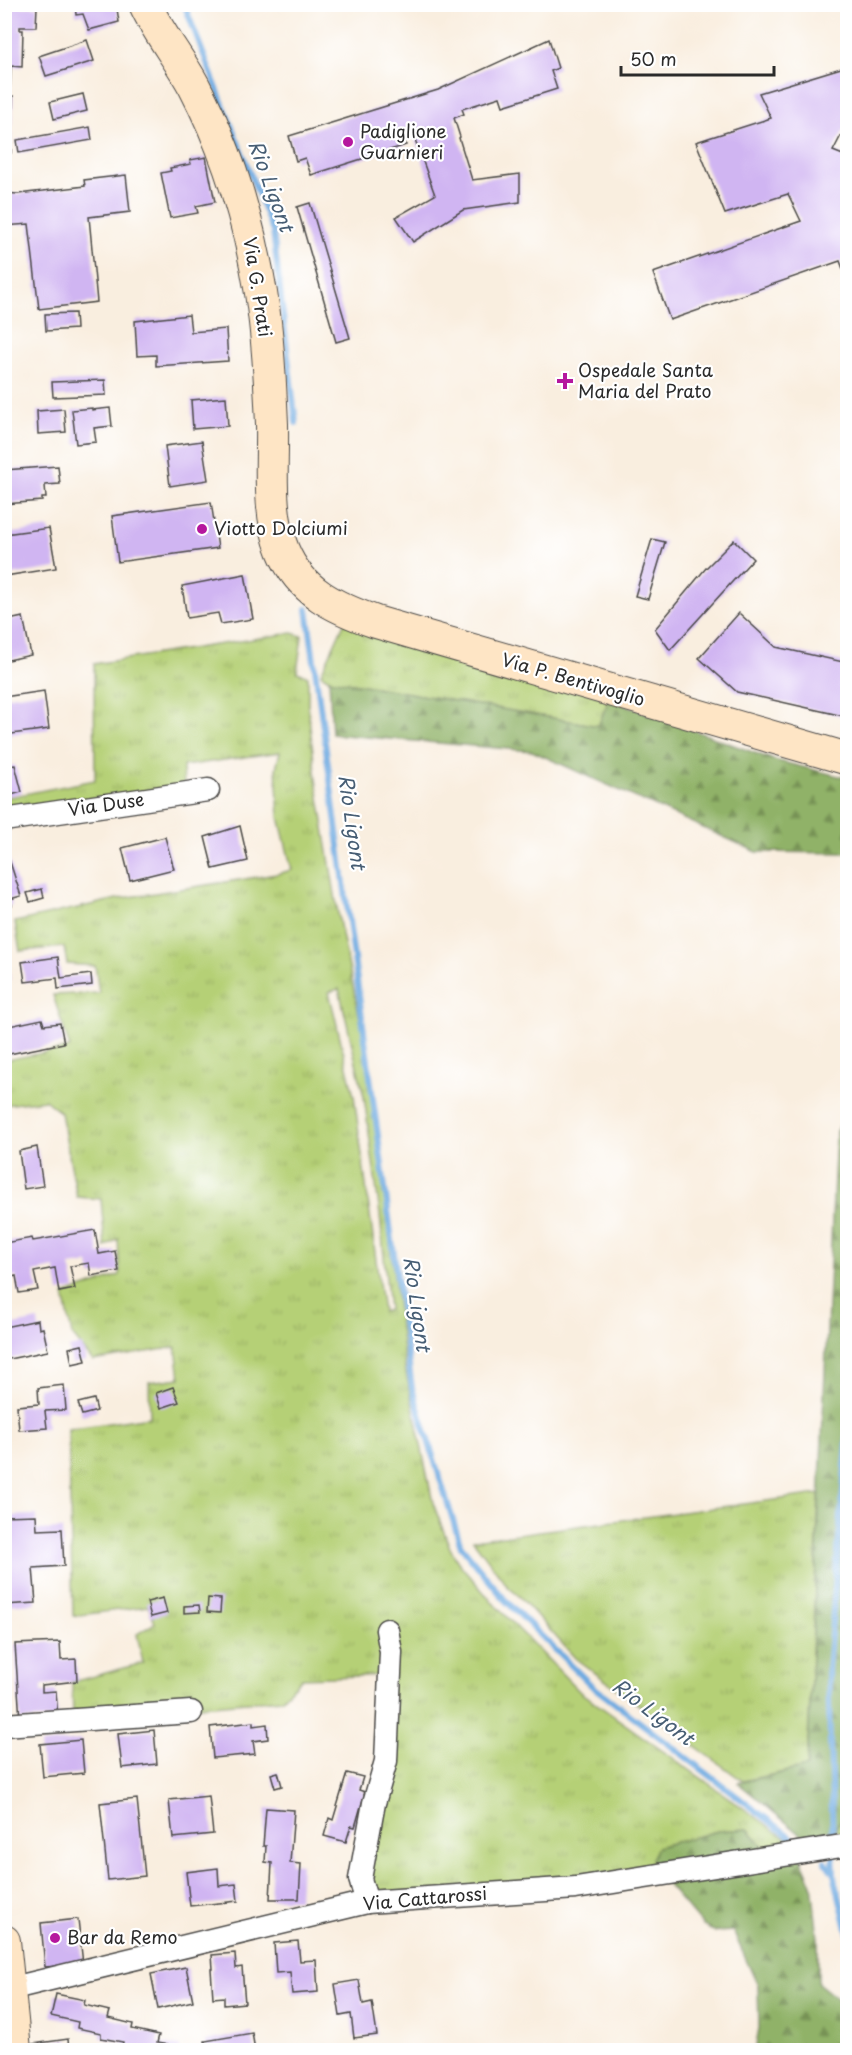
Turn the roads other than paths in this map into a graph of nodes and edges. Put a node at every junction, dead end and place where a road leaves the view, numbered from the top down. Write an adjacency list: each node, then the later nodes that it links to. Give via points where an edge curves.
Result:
1 (145, 4): 2 (street, Via G. Prati, via 198,95 239,196 261,297 275,521 284,552)
2 (306, 586): 3 (street, Via P. Bentivoglio, via 334,606 376,622)
3 (848, 759)
4 (208, 790): 5 (street, Via Duse)
5 (4, 819)
6 (387, 1630): 10 (street, via 391,1652 386,1761 360,1878)
7 (191, 1712): 8 (street)
8 (4, 1725)
9 (848, 1845): 10 (street, Via Cattarossi, via 576,1888)
10 (367, 1902): 12 (street, Via Cattarossi)
11 (4, 1941): 12 (street)
12 (7, 1990): 13 (street)
13 (15, 2050)

